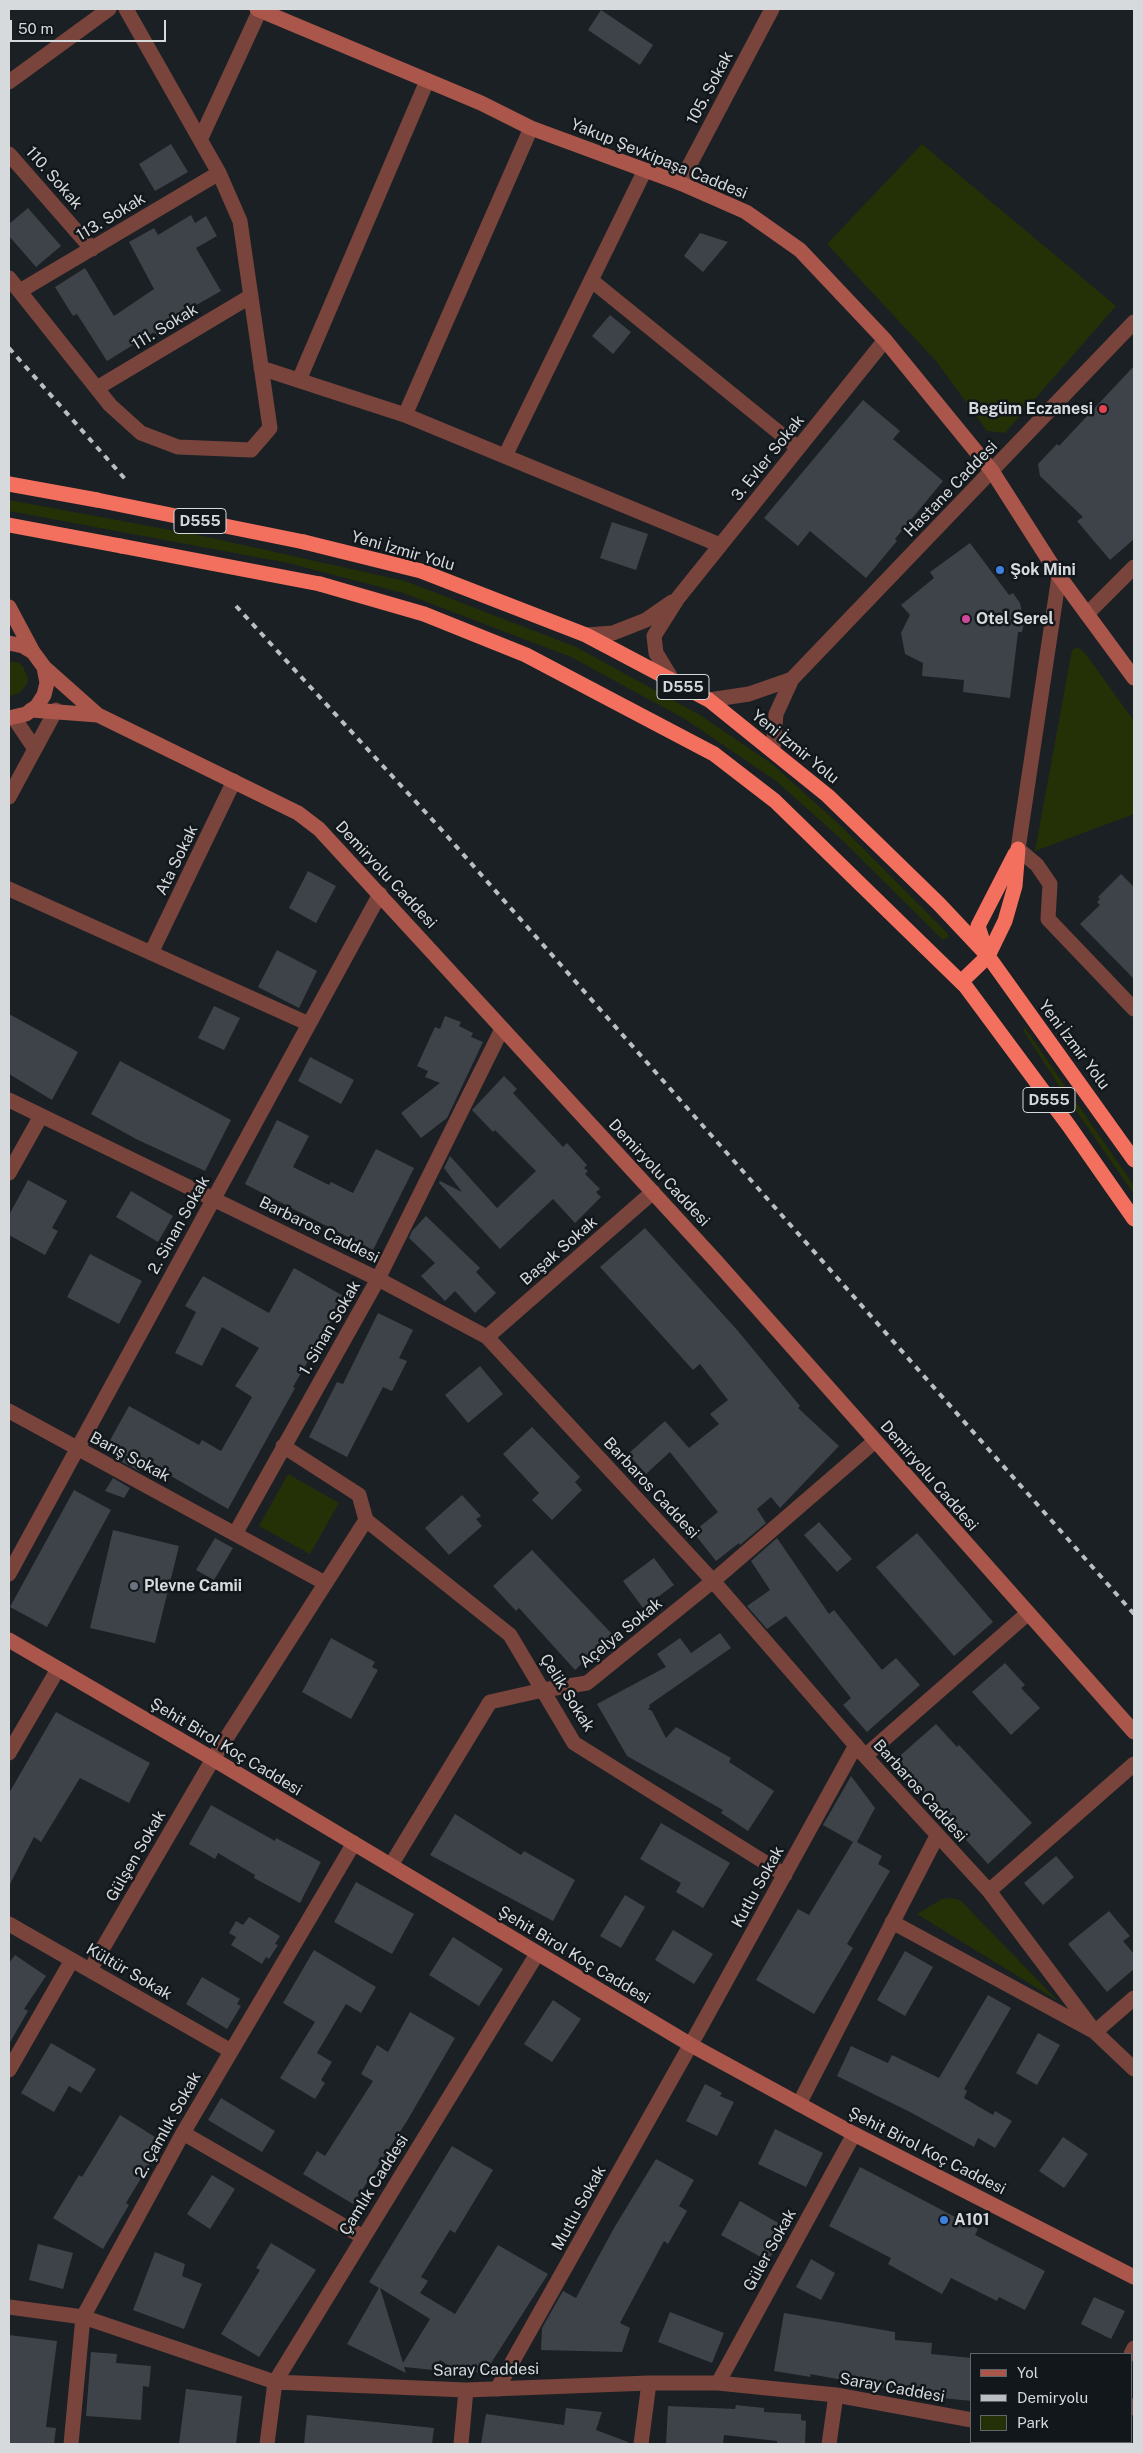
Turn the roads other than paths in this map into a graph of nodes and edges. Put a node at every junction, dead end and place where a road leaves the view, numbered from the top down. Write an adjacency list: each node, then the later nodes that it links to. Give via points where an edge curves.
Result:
1 (109, 9): 6 (street)
2 (126, 9): 8 (street)
3 (258, 9): 5 (main road, Yakup Şevkipaşa Caddesi); 8 (street)
4 (772, 9): 12 (street, 105. Sokak)
5 (428, 81): 7 (main road, Yakup Şevkipaşa Caddesi); 21 (street)
6 (9, 82)
7 (532, 128): 10 (main road, Yakup Şevkipaşa Caddesi); 23 (street)
8 (200, 140): 11 (street)
9 (9, 154): 13 (street, 110. Sokak)
10 (645, 170): 12 (main road, Yakup Şevkipaşa Caddesi); 15 (street)
11 (219, 173): 13 (street, 113. Sokak); 17 (street, via 240,221)
12 (680, 183): 19 (main road, Yakup Şevkipaşa Caddesi, via 746,212 800,250)
13 (92, 249): 16 (street, 113. Sokak)
14 (9, 278): 16 (street)
15 (592, 280): 24 (street); 25 (street)
16 (20, 291): 22 (street)
17 (251, 296): 20 (street); 22 (street, 111. Sokak)
18 (1134, 322): 26 (street, Hastane Caddesi)
19 (885, 340): 24 (street, 3. Evler Sokak); 26 (main road, Yakup Şevkipaşa Caddesi)
20 (261, 368): 21 (street); 22 (street, via 270,428 252,450 178,447 142,433 110,405)
21 (299, 380): 23 (street)
22 (97, 388)
23 (405, 415): 25 (street)
24 (798, 448): 29 (street, 3. Evler Sokak)
25 (505, 456): 29 (street)
26 (992, 471): 31 (main road, Yakup Şevkipaşa Caddesi); 40 (street, Hastane Caddesi)
27 (9, 484): 35 (highway, Yeni İzmir Yolu / D555, bridge, via 304,542 421,571)
28 (9, 525): 56 (highway, D555, bridge, via 320,584 424,614 526,655 714,754 775,801)
29 (720, 545): 32 (street, 3. Evler Sokak)
30 (1134, 567): 34 (street)
31 (1060, 576): 34 (main road, Yakup Şevkipaşa Caddesi); 51 (street)
32 (678, 598): 35 (street, via 646,620 613,633); 41 (street, via 654,636 656,653)
33 (9, 607): 37 (main road)
34 (1086, 614): 39 (main road, Yakup Şevkipaşa Caddesi)
35 (586, 635): 41 (highway, Yeni İzmir Yolu / D555)
36 (9, 643): 37 (main road)
37 (33, 652): 38 (main road)
38 (44, 667): 43 (main road, via 44,695); 45 (main road)
39 (1134, 678)
40 (792, 679): 42 (street, via 749,694); 48 (street, via 776,714)
41 (673, 681): 42 (highway, Yeni İzmir Yolu / D555)
42 (709, 700): 48 (highway, Yeni İzmir Yolu / D555)
43 (32, 710): 44 (main road); 46 (main road)
44 (56, 710): 45 (main road); 47 (street)
45 (98, 715): 49 (main road, Demiryolu Caddesi)
46 (11, 718): 47 (street)
47 (35, 749): 50 (street)
48 (773, 750): 55 (highway, Yeni İzmir Yolu / D555, via 828,796 940,904)
49 (234, 781): 53 (main road, Demiryolu Caddesi, via 298,813 319,828); 54 (street, Ata Sokak)
50 (9, 797)
51 (1018, 849): 55 (highway, via 1015,886 1005,921); 55 (highway, via 978,926); 57 (street, via 1037,865 1050,884 1048,919)
52 (9, 889): 54 (street)
53 (380, 894): 58 (street, 2. Sinan Sokak); 59 (main road, Demiryolu Caddesi)
54 (151, 954): 58 (street)
55 (988, 956): 56 (highway); 62 (highway, Yeni İzmir Yolu / D555)
56 (961, 982): 66 (highway, D555)
57 (1134, 1009)
58 (309, 1024): 65 (street, 2. Sinan Sokak)
59 (502, 1029): 64 (main road, Demiryolu Caddesi); 67 (street, 1. Sinan Sokak)
60 (9, 1100): 61 (street, Barbaros Caddesi)
61 (41, 1116): 63 (street); 65 (street, Barbaros Caddesi)
62 (1134, 1160)
63 (9, 1173)
64 (653, 1192): 68 (street, Başak Sokak); 70 (main road, Demiryolu Caddesi)
65 (214, 1198): 67 (street, Barbaros Caddesi); 72 (street, 2. Sinan Sokak)
66 (1134, 1219)
67 (378, 1279): 68 (street, Barbaros Caddesi); 71 (street, 1. Sinan Sokak)
68 (487, 1337): 76 (street, Barbaros Caddesi)
69 (9, 1411): 72 (street, Barış Sokak)
70 (875, 1441): 76 (street, Açelya Sokak); 78 (main road, Demiryolu Caddesi)
71 (283, 1446): 73 (street, via 359,1495); 74 (street, 1. Sinan Sokak)
72 (77, 1449): 74 (street, Barış Sokak); 75 (street, 2. Sinan Sokak)
73 (366, 1520): 77 (street, Gülşen Sokak); 81 (street, Çelik Sokak, via 510,1635)
74 (234, 1534): 77 (street, Barış Sokak)
75 (9, 1574)
76 (713, 1581): 81 (street, Açelya Sokak, via 588,1683); 83 (street, Barbaros Caddesi)
77 (325, 1583): 85 (street, Gülşen Sokak)
78 (1027, 1614): 82 (main road, Demiryolu Caddesi); 83 (street, Kutlu Sokak)
79 (9, 1640): 80 (main road, Şehit Birol Koç Caddesi)
80 (58, 1669): 84 (street); 85 (main road, Şehit Birol Koç Caddesi)
81 (543, 1690): 89 (street, Açelya Sokak, via 490,1702); 90 (street, Çelik Sokak, via 574,1743)
82 (1134, 1732)
83 (860, 1751): 87 (street, Barbaros Caddesi); 90 (street, Kutlu Sokak)
84 (9, 1753)
85 (213, 1759): 88 (main road, Şehit Birol Koç Caddesi); 96 (street, Gülşen Sokak)
86 (1134, 1764): 91 (street)
87 (937, 1836): 91 (street, Barbaros Caddesi); 92 (street)
88 (354, 1844): 89 (main road, Şehit Birol Koç Caddesi); 100 (street, 2. Çamlık Sokak)
89 (391, 1865): 94 (main road, Şehit Birol Koç Caddesi)
90 (785, 1874): 99 (street, Kutlu Sokak)
91 (989, 1891): 98 (street, Barbaros Caddesi)
92 (892, 1922): 98 (street); 103 (street)
93 (9, 1924): 95 (street, Kültür Sokak)
94 (537, 1954): 99 (main road, Şehit Birol Koç Caddesi); 106 (street, Çamlık Caddesi)
95 (72, 1960): 96 (street, Kültür Sokak); 101 (street)
96 (90, 1970): 100 (street, Kültür Sokak)
97 (1134, 1998): 98 (street)
98 (1095, 2032): 102 (street, Barbaros Caddesi)
99 (691, 2045): 103 (main road, Şehit Birol Koç Caddesi); 113 (street, Mutlu Sokak)
100 (231, 2051): 104 (street, 2. Çamlık Sokak)
101 (9, 2070)
102 (1134, 2070)
103 (799, 2104): 105 (main road, Şehit Birol Koç Caddesi)
104 (182, 2133): 106 (street); 109 (street, 2. Çamlık Sokak)
105 (854, 2134): 107 (main road, Şehit Birol Koç Caddesi); 112 (street, Güler Sokak)
106 (363, 2237): 110 (street, Çamlık Caddesi)
107 (1134, 2277)
108 (9, 2307): 109 (street, Saray Caddesi)
109 (83, 2317): 110 (street, Saray Caddesi); 117 (street, 2. Çamlık Sokak)
110 (275, 2382): 114 (street, Saray Caddesi); 118 (street, Çamlık Caddesi)
111 (648, 2383): 112 (street, Saray Caddesi); 113 (street, Saray Caddesi); 120 (street)
112 (718, 2383): 115 (street, Saray Caddesi)
113 (497, 2389): 114 (street, Saray Caddesi)
114 (466, 2390): 119 (street)
115 (836, 2395): 116 (street, Saray Caddesi); 121 (street)
116 (970, 2420)
117 (71, 2444)
118 (266, 2444)
119 (461, 2444)
120 (641, 2444)
121 (829, 2444)

